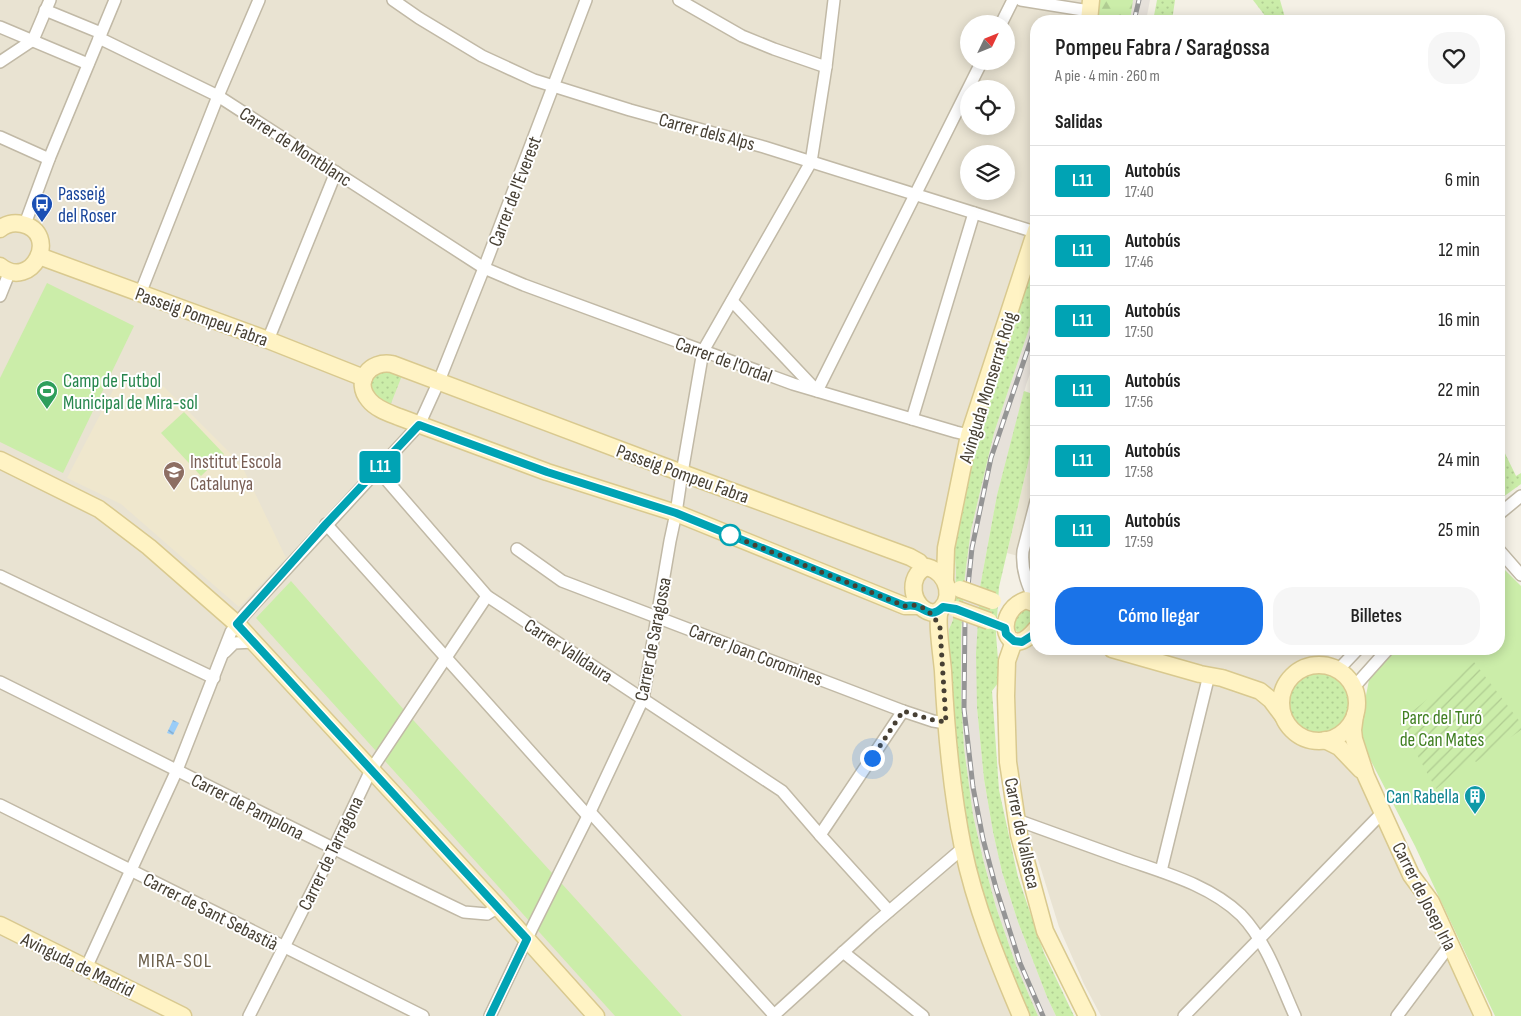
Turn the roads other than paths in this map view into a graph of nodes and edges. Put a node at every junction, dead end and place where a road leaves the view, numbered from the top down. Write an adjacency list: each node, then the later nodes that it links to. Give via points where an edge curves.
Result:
1 (114, 0): 13 (street)
2 (259, 0): 20 (street)
3 (393, 0): 19 (street, Carrer dels Alps, via 482,56)
4 (586, 0): 19 (street, Carrer de l'Everest)
5 (679, 0): 17 (street, via 742,36)
6 (834, 0): 17 (street)
7 (1013, 0): 11 (street)
8 (1021, 0): 10 (street)
9 (48, 5): 13 (street, Carrer de Montblanc); 14 (street)
10 (1088, 11)
11 (1006, 15)
12 (0, 27): 14 (street)
13 (100, 35): 16 (street); 20 (street, Carrer de Montblanc)
14 (33, 40): 15 (street); 16 (street)
15 (0, 62)
16 (88, 64): 22 (street)
17 (826, 67): 23 (street)
18 (977, 70): 25 (street)
19 (554, 86): 23 (street, Carrer dels Alps); 33 (street, Carrer de l'Everest)
20 (218, 96): 24 (street, Carrer de Montblanc); 34 (street)
21 (0, 137): 22 (street)
22 (49, 159): 27 (street)
23 (811, 162): 25 (street, Carrer dels Alps); 36 (street, Carrer de Saragossa)
24 (336, 172): 33 (street, Carrer de Montblanc); 37 (street)
25 (915, 194): 26 (street, Carrer dels Alps); 41 (street)
26 (974, 213): 29 (street, Carrer dels Alps); 42 (street)
27 (25, 224): 28 (street, via 10,223); 31 (street, via 39,237)
28 (0, 229)
29 (1030, 229)
30 (1030, 249): 44 (street, Avinguda Monserrat Roig)
31 (39, 256): 32 (street, via 24,271); 34 (street, Passeig Pompeu Fabra)
32 (5, 268): 35 (street)
33 (484, 268): 38 (street, Carrer de l'Ordal); 40 (street, Carrer de l'Everest)
34 (140, 294): 37 (street, Passeig Pompeu Fabra)
35 (0, 296)
36 (732, 301): 38 (street, Carrer de Saragossa); 41 (street)
37 (268, 340): 39 (street, Passeig Pompeu Fabra)
38 (704, 351): 41 (street, Carrer de l'Ordal); 47 (street, Carrer de Saragossa)
39 (364, 378): 40 (street, Passeig Pompeu Fabra, via 374,366 386,363); 43 (street, via 362,384 369,401)
40 (439, 381): 43 (street); 47 (street, Passeig Pompeu Fabra)
41 (817, 391): 42 (street, Carrer de l'Ordal)
42 (912, 419): 44 (street, Carrer de l'Ordal)
43 (419, 425): 46 (street); 50 (street, via 547,472)
44 (969, 434): 53 (street, Avinguda Monserrat Roig)
45 (0, 460): 64 (street, via 99,509 149,547)
46 (377, 469): 51 (street); 60 (street, Carrer Valldaura)
47 (682, 473): 50 (street, Carrer de Saragossa); 56 (street, Passeig Pompeu Fabra, via 910,557)
48 (1521, 496): 49 (street)
49 (1505, 509)
50 (676, 513): 62 (street, via 905,606); 63 (street, Carrer de Saragossa)
51 (326, 524): 64 (street); 72 (street)
52 (1030, 526): 61 (street, via 1022,564)
53 (946, 548): 56 (street, Avinguda Monserrat Roig, via 939,560); 59 (street, Avinguda Monserrat Roig)
54 (517, 549): 63 (street, Carrer Joan Coromines, via 562,581)
55 (1505, 557): 57 (street)
56 (927, 568): 59 (street, via 940,573); 62 (street, via 918,574 913,594)
57 (1521, 575)
58 (0, 576): 76 (street)
59 (950, 583): 61 (street, bridge, via 1010,606); 62 (street, via 946,602)
60 (487, 596): 72 (street, Carrer de Tarragona); 80 (street, Carrer Valldaura)
61 (1028, 603): 65 (street, Carrer de Vallseca, via 1009,615)
62 (938, 609): 65 (street, bridge, via 989,621); 84 (street)
63 (657, 616): 80 (street, Carrer de Saragossa); 81 (street, Carrer Joan Coromines)
64 (237, 624): 67 (street); 68 (street)
65 (1009, 634): 66 (street, via 1022,642); 92 (street, Carrer de Vallseca, via 1006,696 1008,762)
66 (1030, 636)
67 (254, 642): 68 (street, via 234,643); 87 (street)
68 (224, 653): 76 (street)
69 (1134, 655): 74 (street)
70 (1352, 655): 73 (street)
71 (1383, 655): 79 (street)
72 (446, 659): 87 (street, Carrer de Tarragona); 91 (street)
73 (1338, 670): 75 (street, via 1318,665 1304,668); 79 (street)
74 (1209, 675): 78 (street); 97 (street)
75 (1292, 677): 78 (street, via 1276,683); 83 (street, via 1282,696)
76 (214, 678): 86 (street)
77 (0, 682): 86 (street, Carrer de Pamplona)
78 (1245, 685): 83 (street, via 1271,700)
79 (1354, 687): 82 (street, via 1357,696)
80 (643, 699): 91 (street, Carrer de Saragossa); 93 (street, Carrer Valldaura, via 782,791)
81 (903, 711): 84 (street, Carrer Joan Coromines); 93 (street)
82 (1355, 715): 85 (street, via 1344,732); 88 (street, via 1354,739)
83 (1285, 718): 85 (street, via 1292,729 1305,738)
84 (946, 722): 94 (street)
85 (1325, 740): 88 (street, via 1339,747)
86 (177, 770): 95 (street, Carrer de Pamplona); 96 (street)
87 (371, 770): 95 (street, Carrer de Tarragona); 98 (street)
88 (1366, 776): 90 (street, Carrer de Josep Irla)
89 (0, 805): 96 (street, Carrer de Sant Sebastià)
90 (1383, 812): 102 (street); 103 (street, Carrer de Josep Irla, via 1411,875 1431,902)
91 (589, 814): 101 (street, Carrer de Saragossa); 112 (street)
92 (1017, 820): 97 (street); 115 (street, Carrer de Vallseca, via 1045,931)
93 (820, 835): 99 (street, Carrer Valldaura)
94 (963, 848): 99 (street); 114 (street, via 981,911)
95 (333, 850): 98 (street, Carrer de Pamplona, via 464,912 487,914); 104 (street, Carrer de Tarragona)
96 (130, 870): 104 (street, Carrer de Sant Sebastià); 106 (street)
97 (1161, 871): 102 (street, via 1202,888 1227,903 1242,916)
98 (498, 907): 101 (street)
99 (889, 911): 105 (street)
100 (0, 926): 106 (street, Avinguda de Madrid)
101 (527, 939): 110 (street, Carrer de Saragossa); 111 (street)
102 (1258, 939): 116 (street); 117 (street)
103 (1450, 945): 118 (street); 119 (street, Carrer de Josep Irla)
104 (284, 948): 108 (street, Carrer de Tarragona); 109 (street, Carrer de Sant Sebastià)
105 (843, 952): 112 (street); 113 (street)
106 (86, 968): 107 (street, Avinguda de Madrid)
107 (183, 1016)
108 (249, 1016)
109 (423, 1016)
110 (490, 1016)
111 (596, 1016)
112 (774, 1016)
113 (923, 1016)
114 (1021, 1016)
115 (1087, 1016)
116 (1184, 1016)
117 (1295, 1016)
118 (1397, 1016)
119 (1483, 1016)

